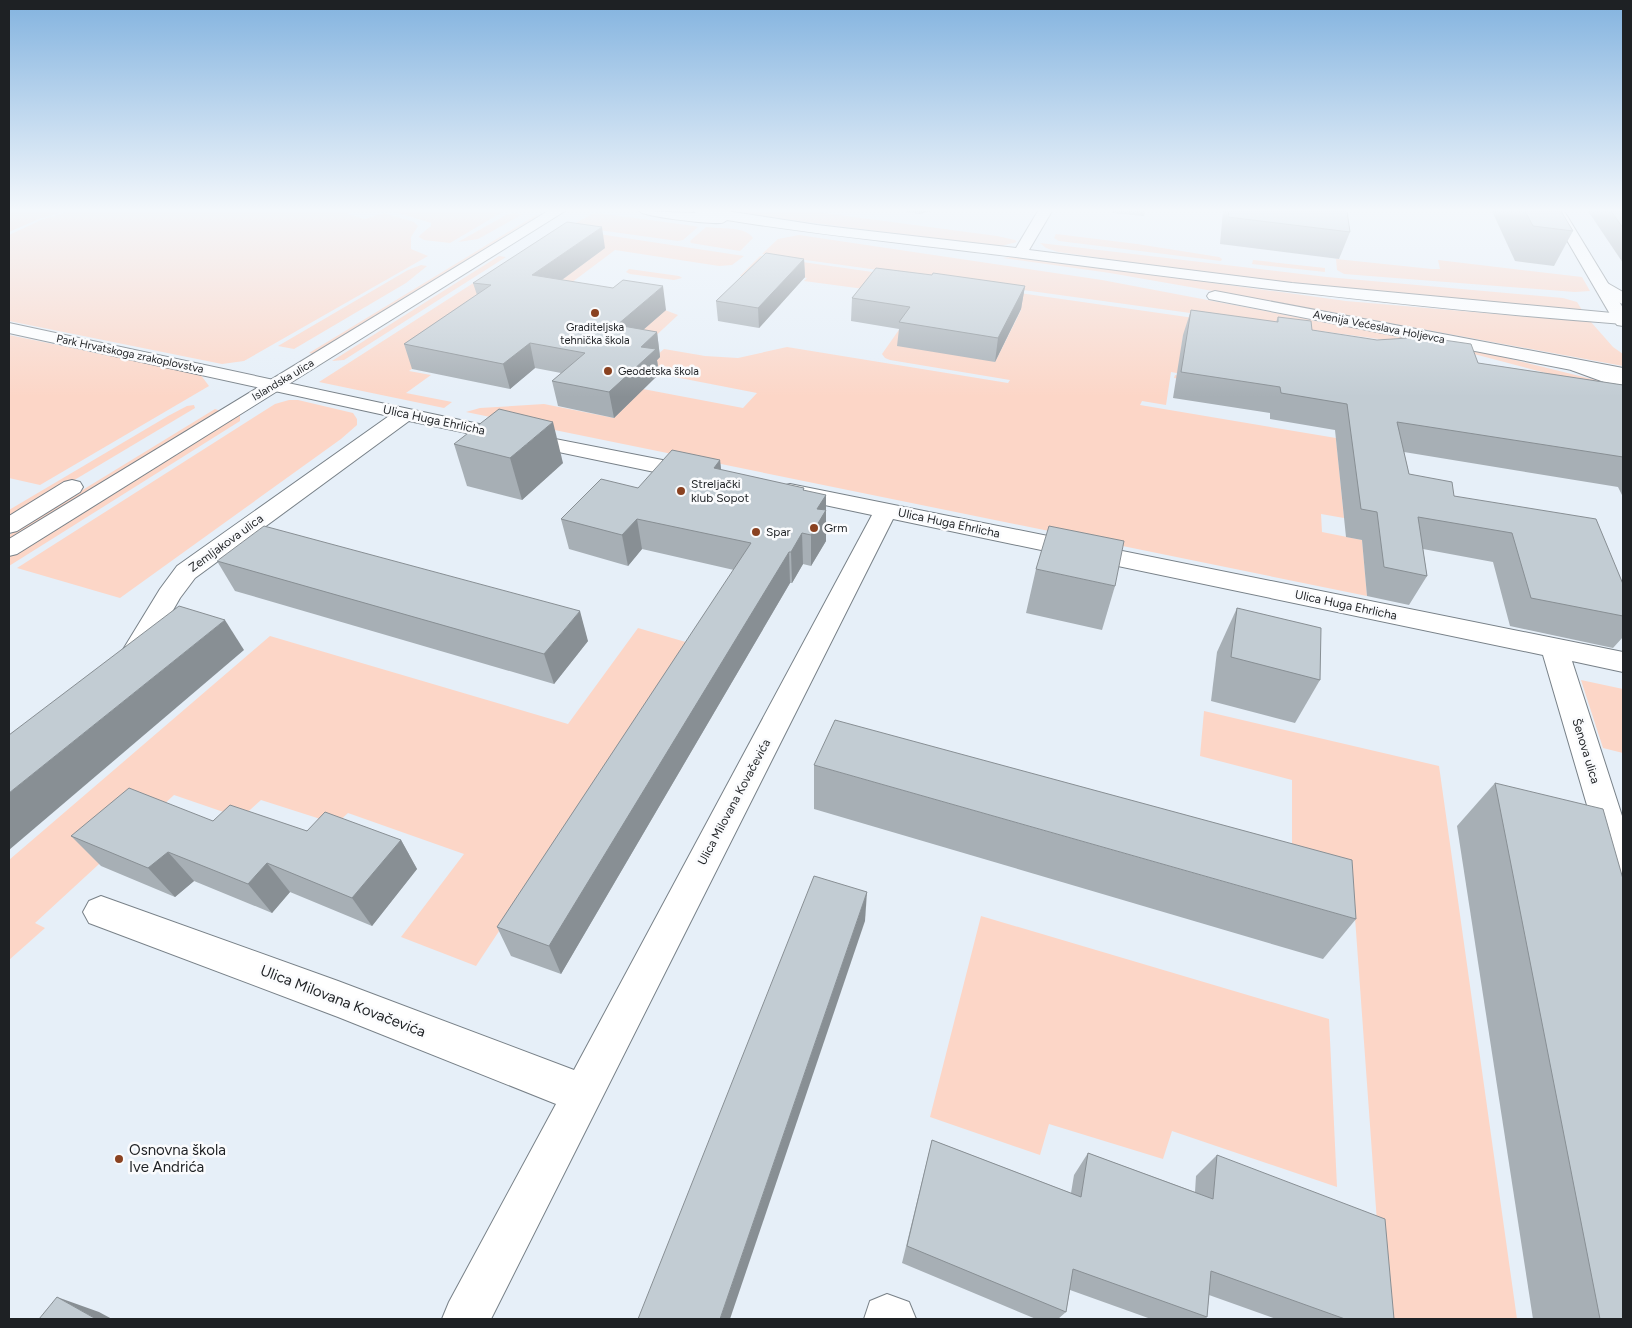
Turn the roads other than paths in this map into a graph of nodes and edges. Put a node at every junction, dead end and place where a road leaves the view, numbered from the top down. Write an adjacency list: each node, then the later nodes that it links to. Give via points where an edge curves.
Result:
1 (431, 273): 12 (street, Islandska ulica)
2 (457, 273): 14 (street, Islandska ulica)
3 (1083, 273): 10 (street, Avenija Većeslava Holjevca)
4 (1177, 273): 8 (street, Avenija Većeslava Holjevca, via 1310,290)
5 (1595, 273): 6 (street)
6 (1602, 285): 7 (street); 8 (street)
7 (1623, 299)
8 (1623, 320)
9 (9, 328): 12 (street, Park Hrvatskoga zrakoplovstva)
10 (1578, 366): 11 (street, Avenija Većeslava Holjevca); 13 (street)
11 (1623, 374)
12 (251, 380): 14 (street, Park Hrvatskoga zrakoplovstva); 15 (street, Islandska ulica)
13 (1623, 383)
14 (274, 385): 16 (street, Ulica Huga Ehrlicha); 22 (street, Islandska ulica)
15 (211, 404)
16 (405, 414): 17 (street, Ulica Huga Ehrlicha); 25 (street, Zemljakova ulica, via 186,572 168,595 130,661)
17 (710, 476)
18 (84, 480): 21 (street)
19 (768, 487): 20 (street, Ulica Huga Ehrlicha)
20 (886, 510): 23 (street, Ulica Huga Ehrlicha); 28 (street, Ulica Milovana Kovačevića)
21 (9, 526)
22 (9, 549)
23 (1554, 648): 24 (street, Ulica Huga Ehrlicha); 26 (street, Šenova ulica)
24 (1623, 662)
25 (115, 673)
26 (1622, 859)
27 (101, 912): 28 (street, Ulica Milovana Kovačevića)
28 (583, 1094): 29 (street, Ulica Milovana Kovačevića)
29 (466, 1319)

